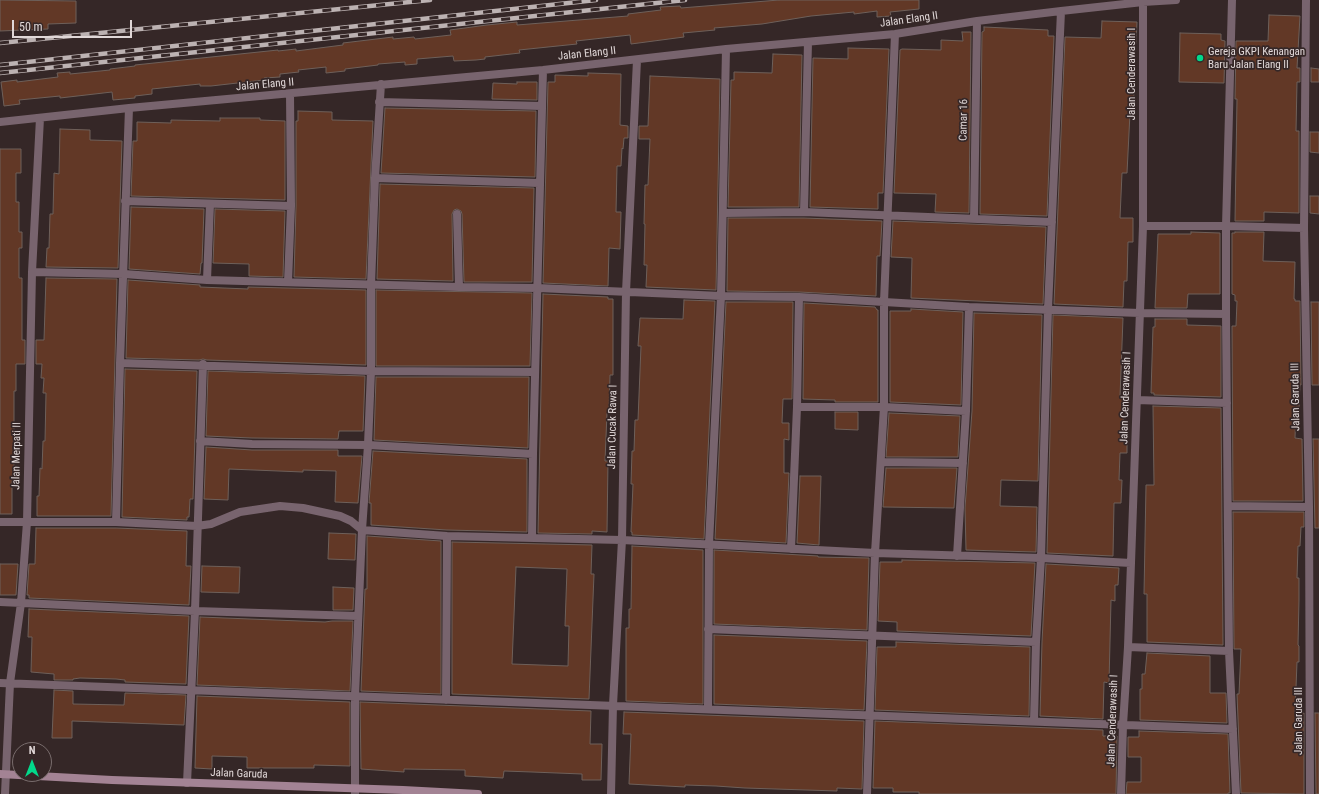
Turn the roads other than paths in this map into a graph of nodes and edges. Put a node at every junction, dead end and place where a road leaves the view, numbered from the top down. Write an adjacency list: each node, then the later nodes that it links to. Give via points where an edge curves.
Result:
1 (1176, 0): 4 (street, Jalan Elang II)
2 (1232, 0): 31 (street)
3 (1306, 0): 32 (street, Jalan Garuda III)
4 (1143, 2): 5 (street, Jalan Elang II); 30 (street, Jalan Cenderawasih I)
5 (1061, 11): 6 (street, Jalan Elang II); 29 (street)
6 (977, 21): 7 (street, Jalan Elang II); 28 (street, Camar 16)
7 (895, 34): 8 (street, Jalan Elang II); 27 (street)
8 (808, 42): 9 (street, Jalan Elang II); 24 (street)
9 (726, 49): 10 (street, Jalan Elang II); 25 (street)
10 (637, 60): 11 (street, Jalan Elang II); 40 (street, Jalan Cucak Rawa I)
11 (543, 70): 12 (street, Jalan Elang II); 15 (street)
12 (381, 84): 13 (street, Jalan Elang II); 14 (street)
13 (290, 94): 16 (street, Jalan Elang II); 23 (street)
14 (379, 102): 15 (street); 19 (street)
15 (542, 106): 20 (street)
16 (130, 108): 17 (street, Jalan Elang II); 21 (street)
17 (40, 118): 18 (street, Jalan Elang II); 33 (street, Jalan Merpati II)
18 (0, 122)
19 (375, 178): 20 (street); 37 (street)
20 (540, 183): 39 (street)
21 (125, 201): 22 (street); 34 (street)
22 (210, 204): 23 (street); 35 (street)
23 (291, 206): 36 (street)
24 (804, 212): 25 (street); 27 (street)
25 (724, 213): 41 (street)
26 (457, 214): 38 (street)
27 (887, 215): 28 (street); 43 (street)
28 (974, 219): 29 (street)
29 (1052, 222): 45 (street)
30 (1143, 226): 31 (street); 46 (street, Jalan Cenderawasih I)
31 (1226, 226): 32 (street); 47 (street)
32 (1304, 228): 63 (street, Jalan Garuda III)
33 (32, 272): 34 (street); 65 (street, Jalan Merpati II)
34 (124, 274): 35 (street); 48 (street)
35 (207, 280): 36 (street)
36 (288, 282): 37 (street)
37 (371, 285): 38 (street); 50 (street)
38 (459, 287): 39 (street)
39 (538, 288): 40 (street); 51 (street)
40 (626, 292): 41 (street); 71 (street, Jalan Cucak Rawa I)
41 (721, 296): 42 (street); 72 (street)
42 (799, 297): 43 (street); 54 (street)
43 (884, 302): 44 (street); 55 (street)
44 (969, 307): 45 (street); 56 (street)
45 (1048, 309): 46 (street); 76 (street)
46 (1140, 313): 47 (street); 52 (street, Jalan Cenderawasih I)
47 (1226, 314): 53 (street)
48 (120, 363): 49 (street); 66 (street)
49 (203, 364): 50 (street); 57 (street)
50 (371, 371): 51 (street); 58 (street)
51 (536, 372): 59 (street)
52 (1137, 400): 53 (street); 77 (street, Jalan Cenderawasih I)
53 (1227, 403): 62 (street)
54 (797, 407): 55 (street); 73 (street)
55 (884, 407): 56 (street); 60 (street)
56 (966, 411): 61 (street)
57 (200, 441): 58 (street); 67 (street)
58 (368, 445): 59 (street); 68 (street)
59 (533, 454): 70 (street)
60 (881, 462): 61 (street); 74 (street)
61 (963, 463): 75 (street)
62 (1228, 506): 63 (street); 86 (street)
63 (1309, 507): 108 (street, Jalan Garuda III)
64 (0, 522): 65 (street)
65 (27, 522): 66 (street); 79 (street, Jalan Merpati II)
66 (116, 522): 67 (street)
67 (197, 526): 68 (street, via 211,524 240,512 280,506 340,516); 80 (street)
68 (362, 530): 69 (street); 81 (street)
69 (448, 536): 70 (street); 91 (street)
70 (532, 538): 71 (street)
71 (622, 540): 72 (street); 92 (street, Jalan Cucak Rawa I)
72 (709, 544): 73 (street); 82 (street)
73 (791, 549): 74 (street)
74 (875, 553): 75 (street); 83 (street)
75 (957, 556): 76 (street)
76 (1041, 558): 77 (street); 84 (street)
77 (1131, 564): 85 (street, Jalan Cenderawasih I)
78 (0, 602): 79 (street)
79 (21, 603): 80 (street); 88 (street, Jalan Merpati II)
80 (195, 611): 81 (street); 89 (street)
81 (358, 616): 90 (street)
82 (708, 629): 83 (street); 93 (street)
83 (873, 636): 84 (street); 94 (street)
84 (1036, 642): 95 (street)
85 (1128, 647): 86 (street); 96 (street, Jalan Cenderawasih I)
86 (1229, 651): 97 (street)
87 (0, 683): 88 (street)
88 (10, 683): 89 (street); 98 (street, Jalan Merpati II)
89 (192, 690): 90 (street); 99 (street)
90 (355, 696): 91 (street); 100 (street)
91 (446, 700): 92 (street)
92 (613, 705): 93 (street); 104 (street, Jalan Cucak Rawa I)
93 (708, 708): 94 (street)
94 (869, 715): 95 (street); 105 (street)
95 (1034, 721): 96 (street)
96 (1123, 725): 97 (street); 106 (street, Jalan Cenderawasih I)
97 (1233, 729): 107 (street)
98 (3, 774): 99 (street, Jalan Garuda); 102 (street, Jalan Merpati II)
99 (187, 783): 100 (street, Jalan Garuda)
100 (355, 791): 101 (street, Jalan Garuda)
101 (403, 792): 103 (street, Jalan Garuda)
102 (5, 794)
103 (478, 794)
104 (611, 794)
105 (867, 794)
106 (1121, 794)
107 (1236, 794)
108 (1310, 794)

